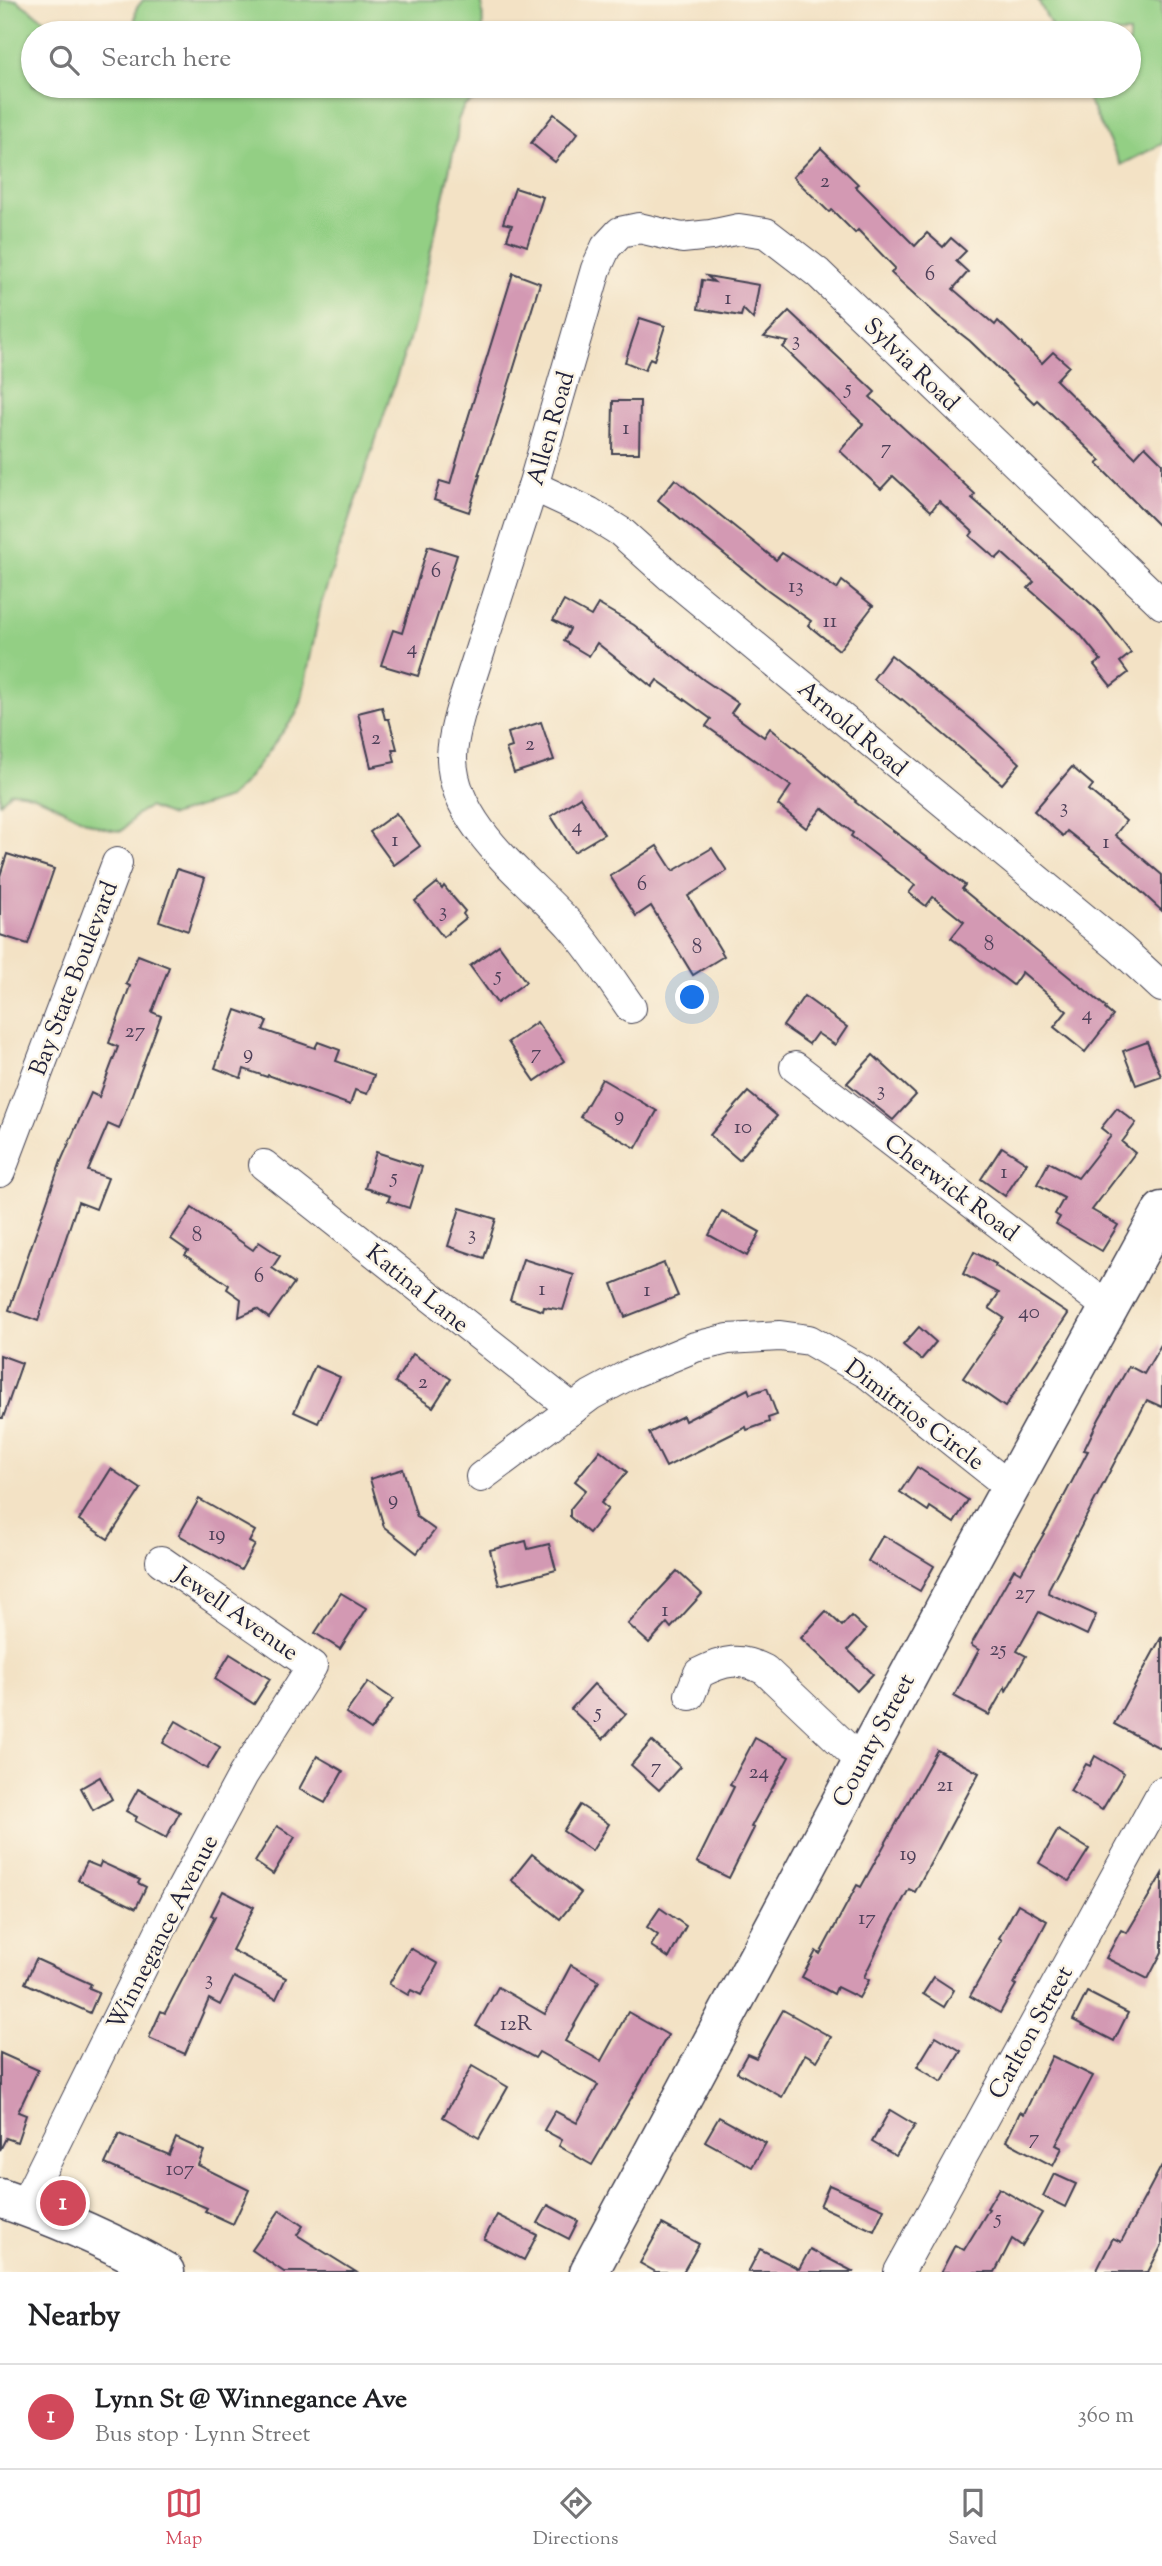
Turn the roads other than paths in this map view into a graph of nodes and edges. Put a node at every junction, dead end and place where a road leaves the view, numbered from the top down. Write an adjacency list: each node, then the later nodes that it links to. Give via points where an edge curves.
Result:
1 (619, 233): 2 (street, Allen Road, via 596,269); 3 (street, Sylvia Road, via 639,228 682,238 739,229 766,233 818,273)
2 (533, 486): 5 (street, Arnold Road, via 621,532); 6 (street, Allen Road, via 454,733 456,783 483,835 572,927)
3 (1162, 604)
4 (117, 863): 9 (street, Bay State Boulevard)
5 (1162, 986)
6 (631, 1008)
7 (795, 1067): 11 (street, Cherwick Road)
8 (264, 1165): 12 (street, Katina Lane)
9 (0, 1172)
10 (1162, 1211): 11 (main road, County Street)
11 (1109, 1308): 14 (main road, County Street)
12 (573, 1409): 13 (street, Dimitrios Circle); 14 (street, Dimitrios Circle, via 630,1374 695,1347 753,1336 809,1340 869,1374)
13 (481, 1477)
14 (1010, 1487): 18 (main road, County Street)
15 (161, 1561): 16 (street, Jewell Avenue)
16 (312, 1666): 20 (street, Winnegance Avenue, via 243,1775)
17 (690, 1695): 18 (street, via 699,1673 715,1665 748,1662 765,1670)
18 (862, 1762): 23 (main road, County Street)
19 (1162, 1792): 24 (street, Carlton Street)
20 (12, 2202): 21 (main road, via 51,2215)
21 (121, 2260): 22 (main road)
22 (165, 2272)
23 (589, 2272)
24 (899, 2272)

